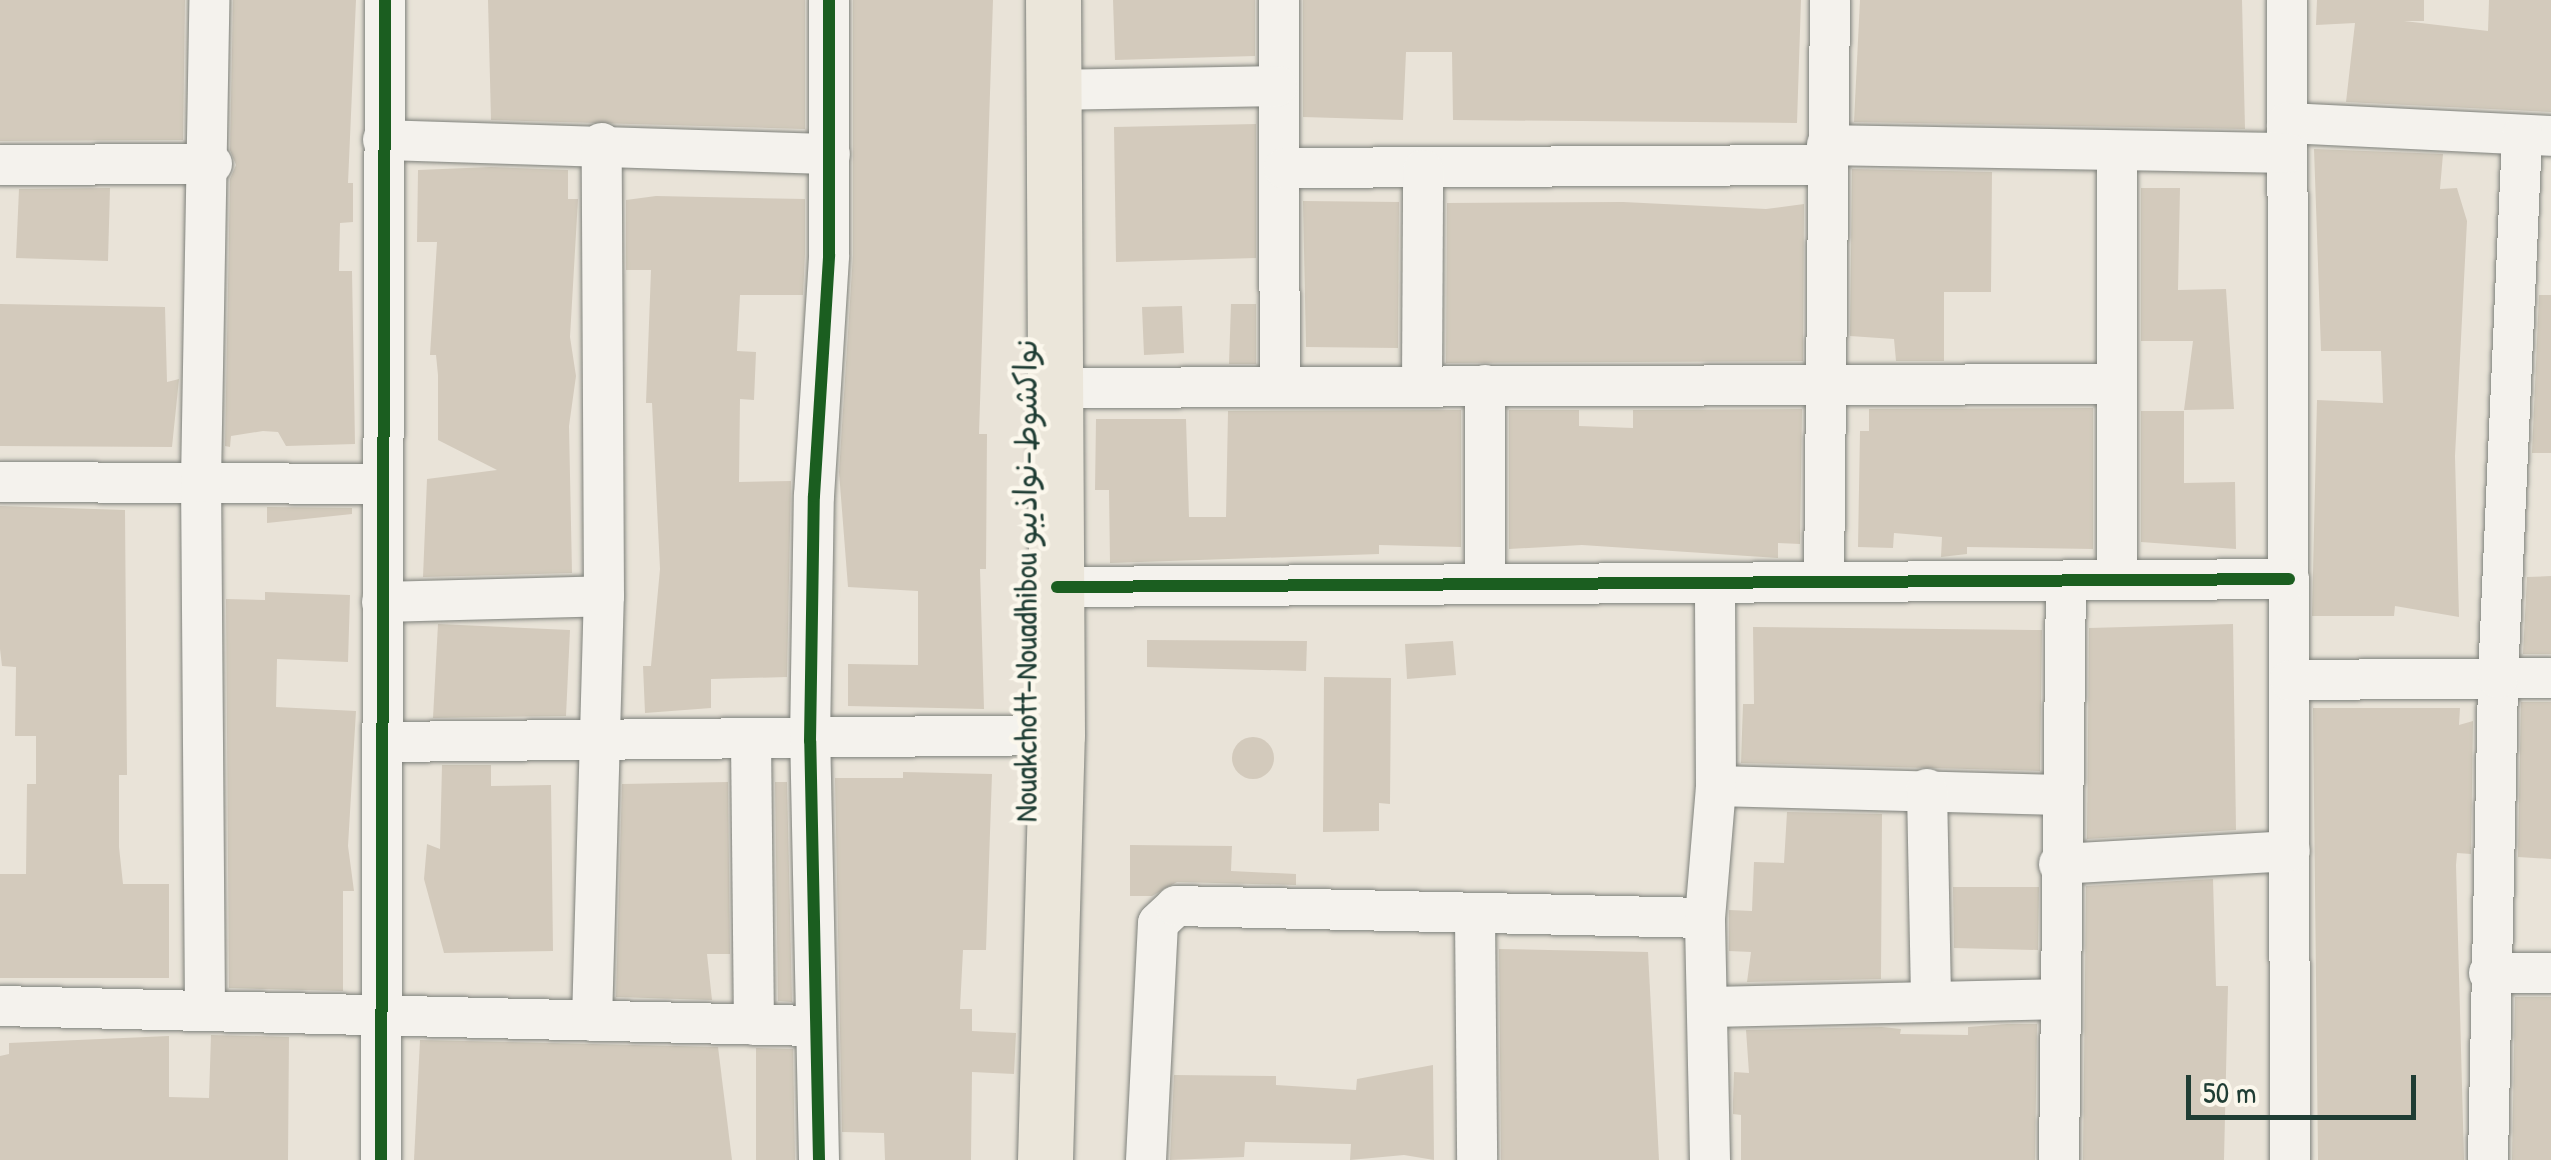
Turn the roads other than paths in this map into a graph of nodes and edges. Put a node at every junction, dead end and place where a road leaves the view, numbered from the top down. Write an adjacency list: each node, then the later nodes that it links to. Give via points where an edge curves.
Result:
1 (209, 0): 17 (street)
2 (385, 0): 12 (street)
3 (829, 0): 14 (street)
4 (1052, 0): 9 (highway, Nouakchott-Nouadhibou نواكشوط-نواذيبو)
5 (1279, 0): 8 (street)
6 (1830, 0): 16 (street)
7 (2288, 0): 11 (street)
8 (1277, 86): 9 (street); 19 (street)
9 (1054, 90): 26 (highway, Nouakchott-Nouadhibou نواكشوط-نواذيبو)
10 (2536, 136): 11 (street); 21 (street)
11 (2287, 138): 15 (street); 31 (street)
12 (383, 140): 13 (street); 30 (street)
13 (602, 143): 14 (street); 38 (street)
14 (830, 154): 45 (street)
15 (2117, 154): 16 (street); 22 (street)
16 (1827, 155): 20 (street); 27 (street)
17 (212, 164): 18 (street); 29 (street)
18 (0, 166)
19 (1284, 168): 20 (street); 24 (street)
20 (1423, 170): 25 (street)
21 (2534, 267): 40 (street)
22 (2116, 384): 27 (street); 32 (street)
23 (1485, 385): 25 (street); 27 (street); 35 (street)
24 (1280, 386): 25 (street); 26 (street)
25 (1422, 386)
26 (1054, 388): 37 (highway, Nouakchott-Nouadhibou نواكشوط-نواذيبو)
27 (1822, 389): 33 (street)
28 (0, 482): 29 (street)
29 (202, 482): 30 (street); 61 (street)
30 (379, 484): 39 (street)
31 (2289, 579): 32 (street); 42 (street)
32 (2117, 580): 34 (street)
33 (1824, 582): 34 (street); 36 (street)
34 (2066, 582): 50 (street)
35 (1485, 583): 36 (street); 37 (street)
36 (1716, 586): 48 (street)
37 (1056, 587): 43 (highway, Nouakchott-Nouadhibou نواكشوط-نواذيبو)
38 (604, 596): 39 (street); 47 (street)
39 (382, 602): 46 (street)
40 (2498, 678): 41 (street); 42 (street); 56 (street)
41 (2551, 678)
42 (2290, 680): 51 (street)
43 (1057, 735): 45 (street); 68 (highway, Nouakchott-Nouadhibou نواكشوط-نواذيبو)
44 (750, 740): 45 (street); 47 (street); 64 (street)
45 (810, 741): 65 (street)
46 (382, 742): 47 (street); 62 (street)
47 (602, 742): 63 (street)
48 (1716, 786): 49 (street); 54 (street)
49 (1927, 789): 50 (street); 58 (street)
50 (2060, 795): 52 (street)
51 (2290, 851): 52 (street); 73 (street)
52 (2059, 864): 57 (street)
53 (1475, 914): 54 (street); 69 (street, via 1176,906 1164,912 1158,923); 70 (street)
54 (1705, 918): 60 (street)
55 (2551, 973): 56 (street)
56 (2489, 974): 74 (street)
57 (2057, 999): 58 (street); 72 (street)
58 (1931, 1000): 60 (street)
59 (0, 1006): 61 (street)
60 (1709, 1007): 71 (street)
61 (206, 1010): 62 (street)
62 (385, 1014): 63 (street); 66 (street)
63 (592, 1021): 64 (street)
64 (754, 1025): 65 (street)
65 (815, 1026): 67 (street)
66 (381, 1160)
67 (819, 1160)
68 (1045, 1160)
69 (1146, 1160)
70 (1477, 1160)
71 (1710, 1160)
72 (2059, 1160)
73 (2290, 1160)
74 (2488, 1160)

